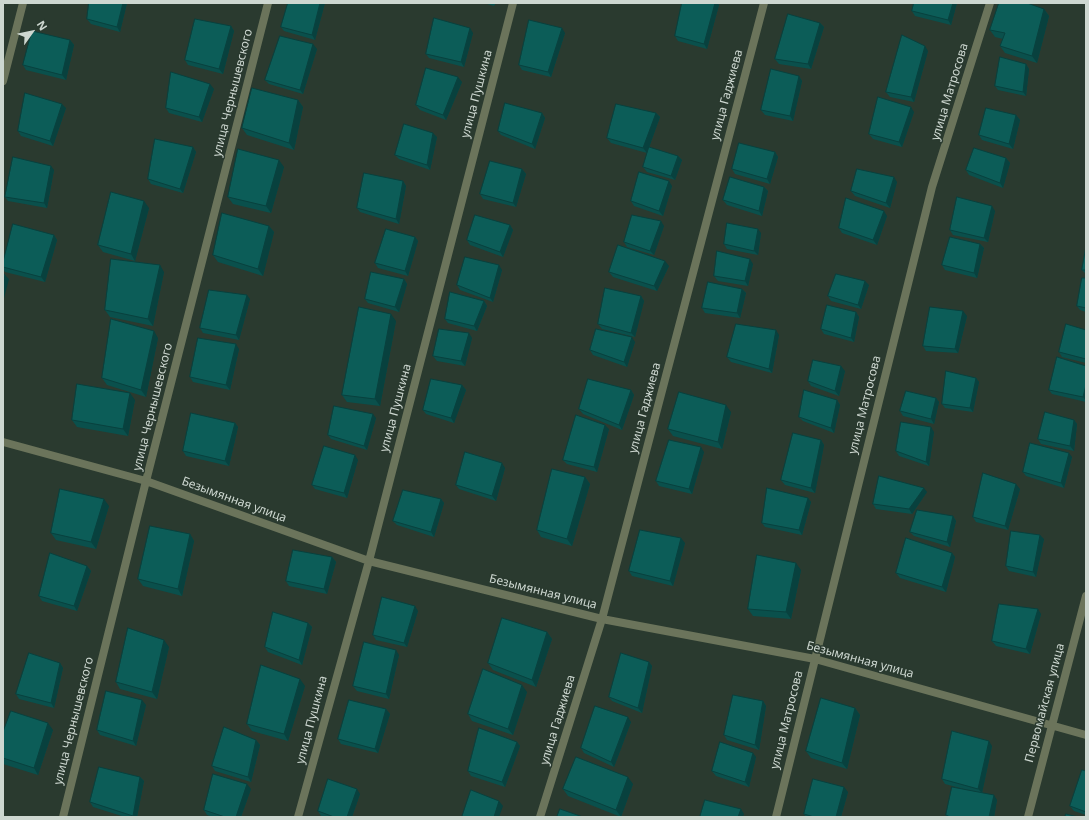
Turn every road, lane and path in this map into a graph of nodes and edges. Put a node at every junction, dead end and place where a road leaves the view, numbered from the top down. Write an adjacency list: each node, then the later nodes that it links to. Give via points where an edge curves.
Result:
1 (23, 3): 6 (street)
2 (268, 3): 8 (street, улица Чернышевского)
3 (513, 3): 9 (street, улица Пушкина)
4 (764, 3): 11 (street, улица Гаджиева)
5 (990, 3): 12 (street, улица Матросова, via 932,187)
6 (3, 81)
7 (3, 442): 8 (street, Безымянная улица)
8 (146, 481): 9 (street, Безымянная улица); 15 (street, улица Чернышевского)
9 (368, 561): 11 (street, Безымянная улица); 16 (street, улица Пушкина)
10 (1086, 596): 13 (street, Первомайская улица)
11 (602, 619): 12 (street, Безымянная улица); 17 (street, улица Гаджиева)
12 (815, 659): 13 (street, Безымянная улица); 18 (street, улица Матросова)
13 (1051, 725): 14 (street, Безымянная улица); 19 (street, Первомайская улица)
14 (1086, 735)
15 (63, 817)
16 (298, 817)
17 (540, 817)
18 (776, 817)
19 (1028, 817)

